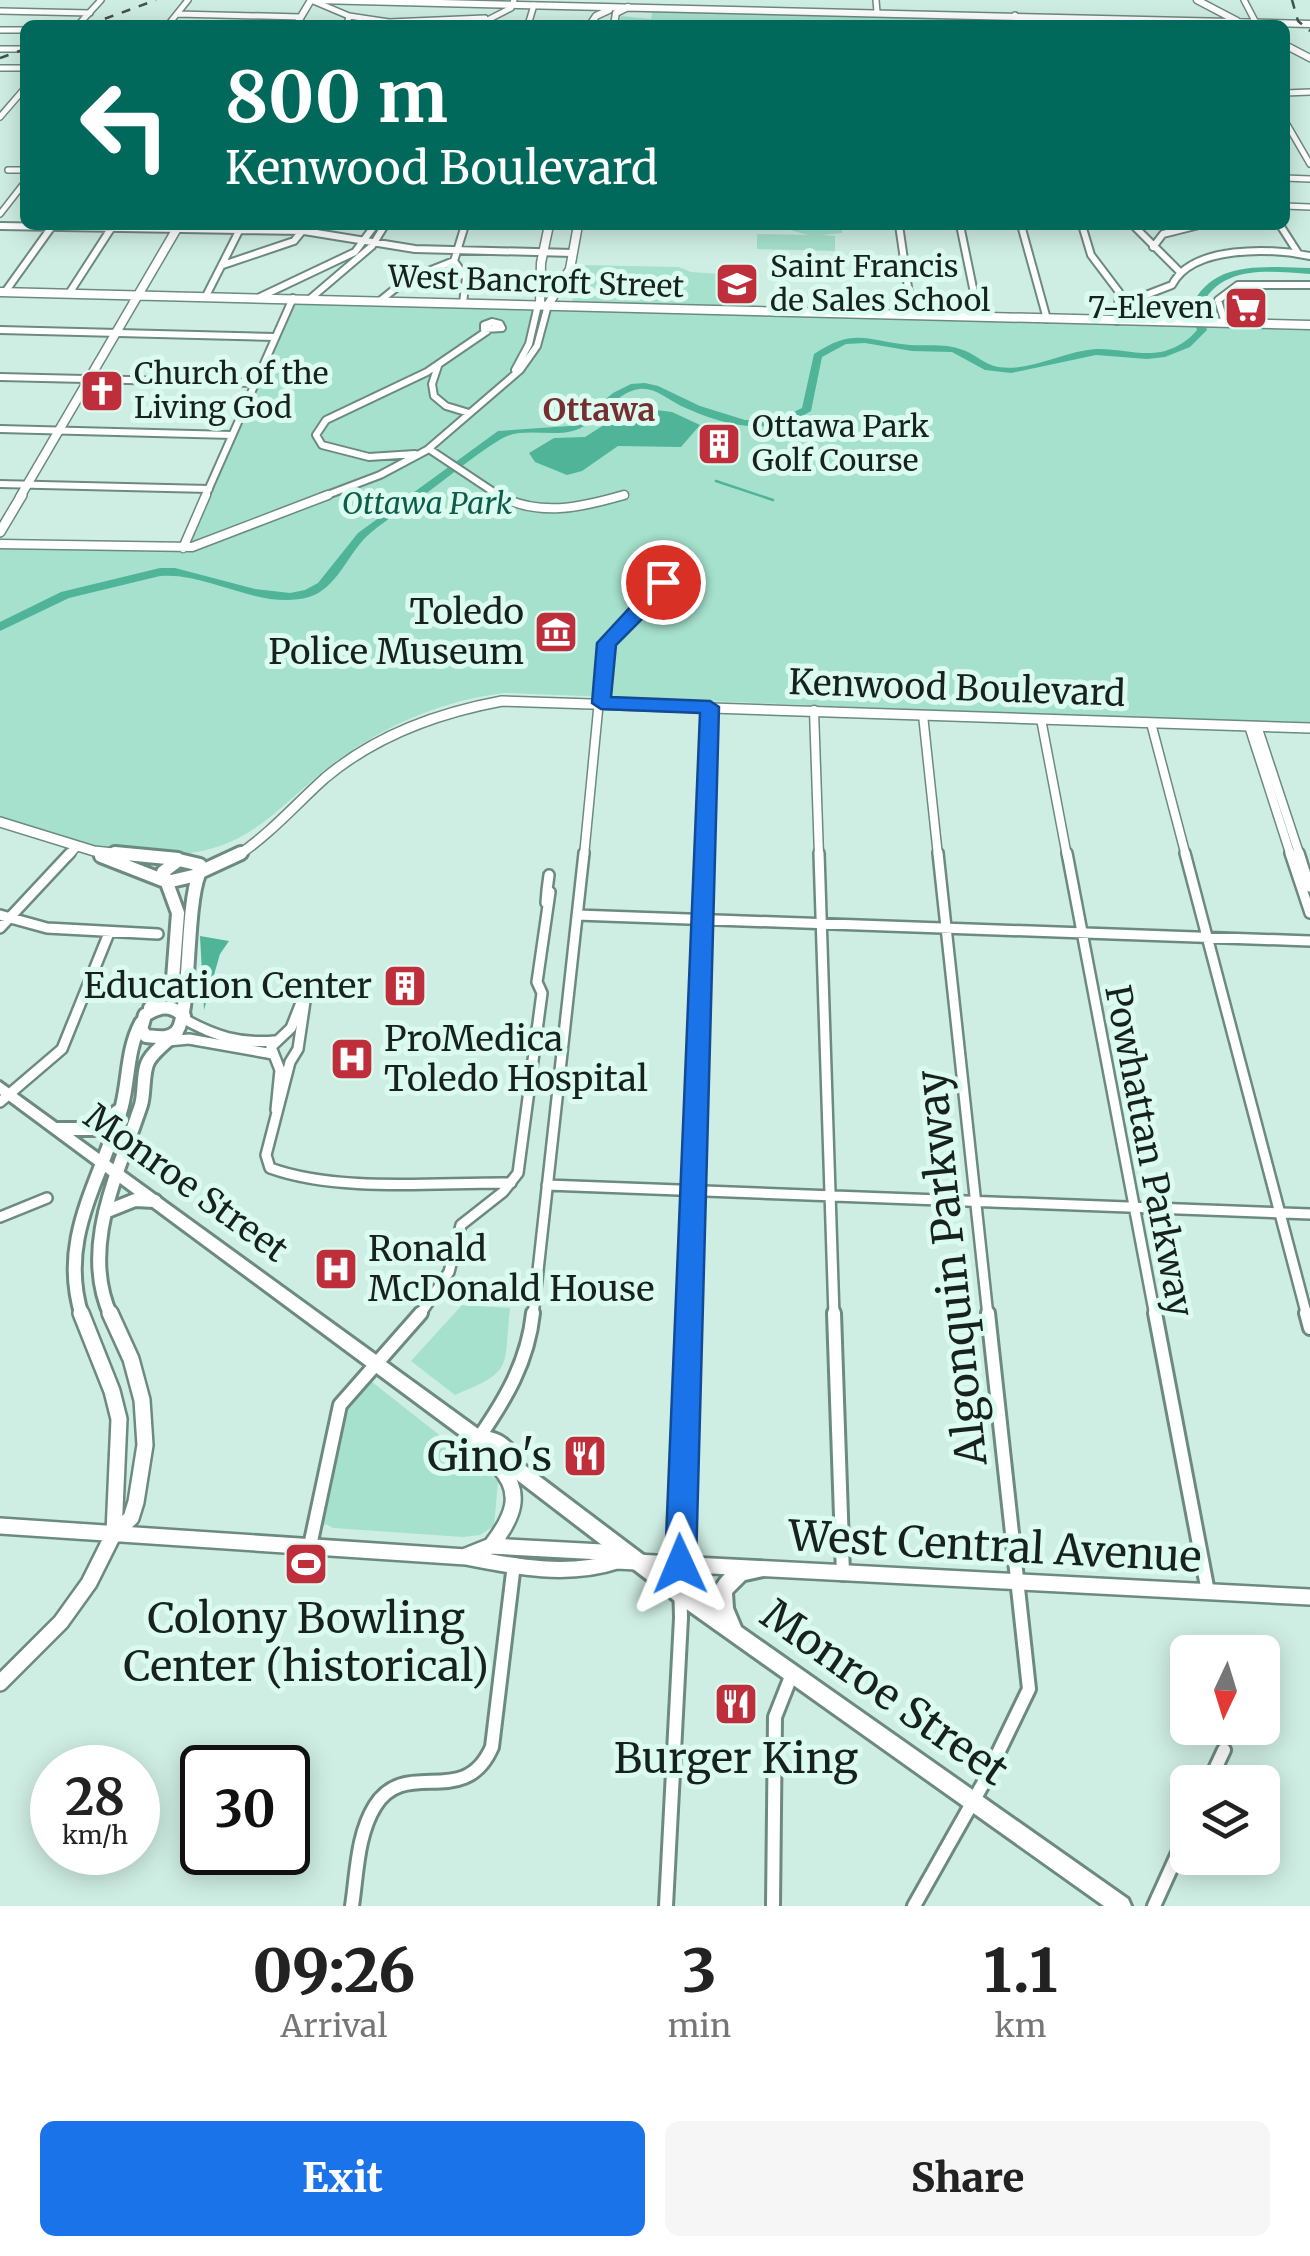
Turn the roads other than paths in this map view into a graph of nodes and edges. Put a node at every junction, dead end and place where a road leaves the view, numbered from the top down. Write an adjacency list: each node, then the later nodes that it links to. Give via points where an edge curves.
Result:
1 (101, 0): 23 (street)
2 (188, 0): 24 (street)
3 (313, 0): 4 (main road); 26 (street); 28 (main road)
4 (363, 0): 9 (main road)
5 (732, 0): 19 (street)
6 (786, 0): 20 (street)
7 (876, 0): 22 (street)
8 (1197, 0): 47 (main road)
9 (413, 1): 10 (main road)
10 (463, 2): 11 (main road)
11 (514, 2): 16 (main road); 29 (street)
12 (644, 2): 14 (main road); 15 (main road)
13 (568, 3): 16 (main road); 17 (main road)
14 (626, 3): 18 (street)
15 (677, 4): 19 (main road)
16 (534, 5): 38 (street)
17 (595, 6): 18 (main road); 39 (main road)
18 (620, 6): 40 (main road)
19 (730, 9): 20 (main road)
20 (786, 10): 22 (main road)
21 (0, 11): 23 (street)
22 (876, 12): 25 (main road)
23 (90, 13): 31 (street)
24 (176, 14): 28 (street); 32 (street)
25 (1015, 15): 27 (main road); 41 (street)
26 (348, 16): 34 (street); 35 (street)
27 (1069, 16): 42 (street); 43 (main road)
28 (301, 17): 33 (main road)
29 (485, 18): 36 (street); 37 (street)
30 (1181, 19): 44 (main road); 45 (main road); 46 (main road)
31 (83, 20)
32 (172, 20)
33 (299, 20)
34 (348, 20)
35 (367, 20)
36 (468, 20)
37 (483, 20)
38 (530, 20)
39 (592, 20)
40 (596, 20)
41 (1016, 20)
42 (1070, 20)
43 (1105, 20)
44 (1159, 20)
45 (1162, 20)
46 (1214, 20)
47 (1237, 20)
48 (20, 94): 49 (street)
49 (0, 117)
50 (1290, 130): 51 (street)
51 (1310, 164)
52 (8, 170): 53 (street)
53 (20, 170)
54 (20, 188): 55 (street)
55 (0, 214)
56 (49, 230): 88 (street)
57 (110, 230): 89 (street)
58 (176, 230): 86 (main road)
59 (240, 230): 83 (street)
60 (304, 230): 83 (street, via 290,242)
61 (315, 230): 74 (street)
62 (372, 230): 74 (street)
63 (382, 230): 75 (street)
64 (464, 230): 77 (street)
65 (547, 230): 78 (main road)
66 (577, 230): 79 (main road)
67 (899, 230): 103 (street)
68 (961, 230): 104 (street)
69 (1022, 230): 105 (street)
70 (1084, 230): 100 (street)
71 (1138, 230): 76 (street)
72 (1174, 230): 76 (street)
73 (1282, 230): 80 (street)
74 (367, 241): 75 (street); 94 (street)
75 (376, 243): 77 (street); 96 (street)
76 (1153, 247): 84 (street)
77 (458, 250): 78 (street); 82 (street)
78 (543, 252): 79 (street); 85 (main road)
79 (572, 253): 101 (main road, via 570,269)
80 (1298, 253): 81 (street); 84 (street, via 1255,248)
81 (1310, 256)
82 (454, 261): 97 (street, via 406,280); 98 (street, via 466,278)
83 (222, 265): 93 (street)
84 (1179, 271): 100 (street, via 1172,286)
85 (539, 280): 99 (main road, via 532,299); 101 (main road)
86 (146, 281): 90 (main road); 91 (main road); 92 (main road)
87 (1310, 286): 107 (street, via 1238,285 1218,300)
88 (3, 292): 89 (main road, West Bancroft Street)
89 (70, 292): 90 (main road, West Bancroft Street)
90 (109, 293): 91 (main road, West Bancroft Street)
91 (138, 294): 92 (main road, West Bancroft Street); 102 (main road)
92 (170, 295): 93 (main road, West Bancroft Street); 102 (main road)
93 (206, 296): 94 (main road, West Bancroft Street)
94 (260, 297): 95 (main road, West Bancroft Street)
95 (293, 298): 96 (main road, West Bancroft Street); 112 (street)
96 (311, 298): 97 (main road, West Bancroft Street)
97 (380, 300): 98 (main road, West Bancroft Street)
98 (463, 303): 99 (main road, West Bancroft Street)
99 (520, 304): 101 (main road, West Bancroft Street)
100 (1120, 304): 106 (street)
101 (542, 305): 103 (main road, West Bancroft Street); 117 (street, via 534,353)
102 (130, 308): 111 (main road)
103 (912, 315): 104 (main road, West Bancroft Street)
104 (979, 317): 105 (main road, West Bancroft Street)
105 (1046, 319): 106 (main road, West Bancroft Street)
106 (1118, 321): 107 (main road, West Bancroft Street)
107 (1226, 323): 108 (main road, West Bancroft Street)
108 (1310, 324)
109 (0, 330): 111 (street)
110 (487, 331): 113 (street)
111 (116, 333): 112 (street); 115 (main road)
112 (275, 336): 116 (street)
113 (438, 364): 117 (street, via 434,396); 121 (street, via 326,420 316,435 322,445 363,457)
114 (0, 377): 115 (street)
115 (89, 379): 116 (street); 119 (main road)
116 (254, 382): 120 (street)
117 (469, 413): 121 (street)
118 (0, 430): 119 (street)
119 (58, 431): 120 (street); 124 (main road)
120 (232, 435): 125 (street)
121 (426, 451): 122 (street); 130 (street, via 380,475)
122 (461, 470): 127 (street)
123 (0, 484): 124 (street)
124 (27, 484): 125 (street); 128 (main road)
125 (208, 489): 130 (street)
126 (624, 495): 127 (street)
127 (536, 512)
128 (0, 532)
129 (0, 544): 130 (street)
130 (183, 548)
131 (653, 592): 132 (street, via 603,650)
132 (601, 703): 133 (main road, Kenwood Boulevard); 143 (main road, Kenwood Boulevard, via 502,701 428,720 351,758 278,827); 150 (street)
133 (710, 707): 134 (main road, Kenwood Boulevard); 152 (street)
134 (814, 710): 135 (main road, Kenwood Boulevard); 153 (street)
135 (923, 715): 136 (main road, Kenwood Boulevard); 155 (street, Algonquin Parkway)
136 (1040, 719): 137 (main road, Kenwood Boulevard); 157 (street, Powhattan Parkway)
137 (1150, 723): 138 (main road, Kenwood Boulevard); 159 (street)
138 (1253, 726): 139 (main road, Kenwood Boulevard); 148 (street); 149 (street)
139 (1310, 728)
140 (0, 822): 141 (main road)
141 (76, 846): 142 (main road); 151 (street)
142 (94, 851): 144 (main road); 147 (street)
143 (239, 852): 144 (main road); 145 (main road, Kenwood Boulevard)
144 (184, 859): 145 (main road, via 198,863); 147 (main road, via 168,865)
145 (199, 873): 147 (main road, Kenwood Boulevard); 162 (main road, via 190,894 189,999)
146 (549, 875): 172 (street, via 537,982 541,1002 519,1169)
147 (165, 880): 161 (main road, via 178,913 173,979)
148 (1310, 887)
149 (1310, 912)
150 (577, 916): 152 (street); 173 (street)
151 (5, 917): 154 (street); 156 (street)
152 (702, 920): 153 (street); 174 (street)
153 (821, 924): 155 (street); 175 (street)
154 (0, 928)
155 (946, 928): 157 (street); 178 (street, Algonquin Parkway)
156 (108, 932): 158 (street); 166 (street, via 62,1049)
157 (1080, 933): 159 (street); 179 (street, Powhattan Parkway)
158 (158, 934)
159 (1208, 938): 160 (street); 181 (street)
160 (1310, 941)
161 (143, 1019): 162 (main road, via 144,1034 154,1038); 162 (main road, via 167,1006 178,1009); 167 (main road)
162 (178, 1027): 163 (street, via 248,1042); 165 (street, via 189,1039); 171 (main road, via 148,1061)
163 (276, 1040): 164 (street, via 289,1038); 164 (street, via 291,1028 307,986); 165 (street)
164 (297, 1048): 165 (street, via 289,1057); 168 (street)
165 (274, 1056): 168 (street, via 280,1070)
166 (3, 1094): 169 (main road, Monroe Street)
167 (121, 1108): 169 (main road, via 94,1129); 170 (main road)
168 (276, 1110): 172 (street, via 265,1158 276,1172)
169 (58, 1128): 170 (main road, Monroe Street)
170 (100, 1160): 171 (main road, Monroe Street); 189 (main road, via 78,1217 73,1268 80,1310 110,1376 120,1420)
171 (118, 1174): 177 (main road, Monroe Street); 180 (main road)
172 (511, 1183): 185 (street, via 461,1225 434,1299)
173 (547, 1185): 174 (street); 186 (street, via 525,1362)
174 (692, 1190): 175 (street); 196 (street)
175 (830, 1196): 178 (street); 198 (street)
176 (48, 1198): 183 (street)
177 (155, 1201): 180 (main road, via 135,1200); 185 (main road, Monroe Street)
178 (976, 1201): 179 (street); 199 (street, Algonquin Parkway)
179 (1132, 1208): 181 (street); 200 (street, Powhattan Parkway)
180 (105, 1212): 189 (main road, via 100,1287 138,1378 146,1437 133,1513)
181 (1280, 1213): 182 (street); 184 (street)
182 (1310, 1214)
183 (0, 1216)
184 (1310, 1328)
185 (376, 1361): 186 (main road, Monroe Street); 190 (street, via 340,1405)
186 (478, 1439): 187 (main road, Monroe Street, via 482,1453)
187 (505, 1465): 191 (main road, via 516,1504); 194 (main road, Monroe Street)
188 (0, 1526): 189 (main road, West Central Avenue)
189 (114, 1534): 190 (main road, West Central Avenue); 205 (main road, via 61,1622)
190 (310, 1546): 192 (main road, West Central Avenue)
191 (491, 1546): 192 (main road, West Central Avenue); 193 (main road, West Central Avenue, via 602,1552)
192 (466, 1556): 195 (main road, West Central Avenue)
193 (617, 1561): 194 (main road, West Central Avenue); 195 (main road, West Central Avenue, via 601,1569)
194 (640, 1562): 196 (main road, West Central Avenue); 201 (main road, Monroe Street)
195 (514, 1564): 210 (street, via 490,1756 465,1780 403,1784 382,1796 368,1822)
196 (680, 1564): 197 (main road, West Central Avenue); 201 (street)
197 (762, 1568): 198 (main road, West Central Avenue); 203 (main road, via 741,1572 723,1590)
198 (843, 1574): 199 (main road, West Central Avenue)
199 (1018, 1582): 200 (main road, West Central Avenue); 208 (street, Algonquin Parkway, via 1029,1690)
200 (1208, 1592): 202 (main road, West Central Avenue)
201 (681, 1595): 203 (main road, Monroe Street); 211 (street)
202 (1310, 1598)
203 (734, 1631): 204 (main road, Monroe Street)
204 (793, 1671): 208 (main road, Monroe Street); 212 (street, via 775,1717)
205 (0, 1684)
206 (1224, 1750): 207 (street)
207 (1217, 1765)
208 (974, 1800): 213 (street, Algonquin Parkway); 214 (main road, Monroe Street)
209 (1170, 1871): 215 (street)
210 (352, 1906)
211 (666, 1906)
212 (772, 1906)
213 (914, 1906)
214 (1121, 1906)
215 (1154, 1906)

